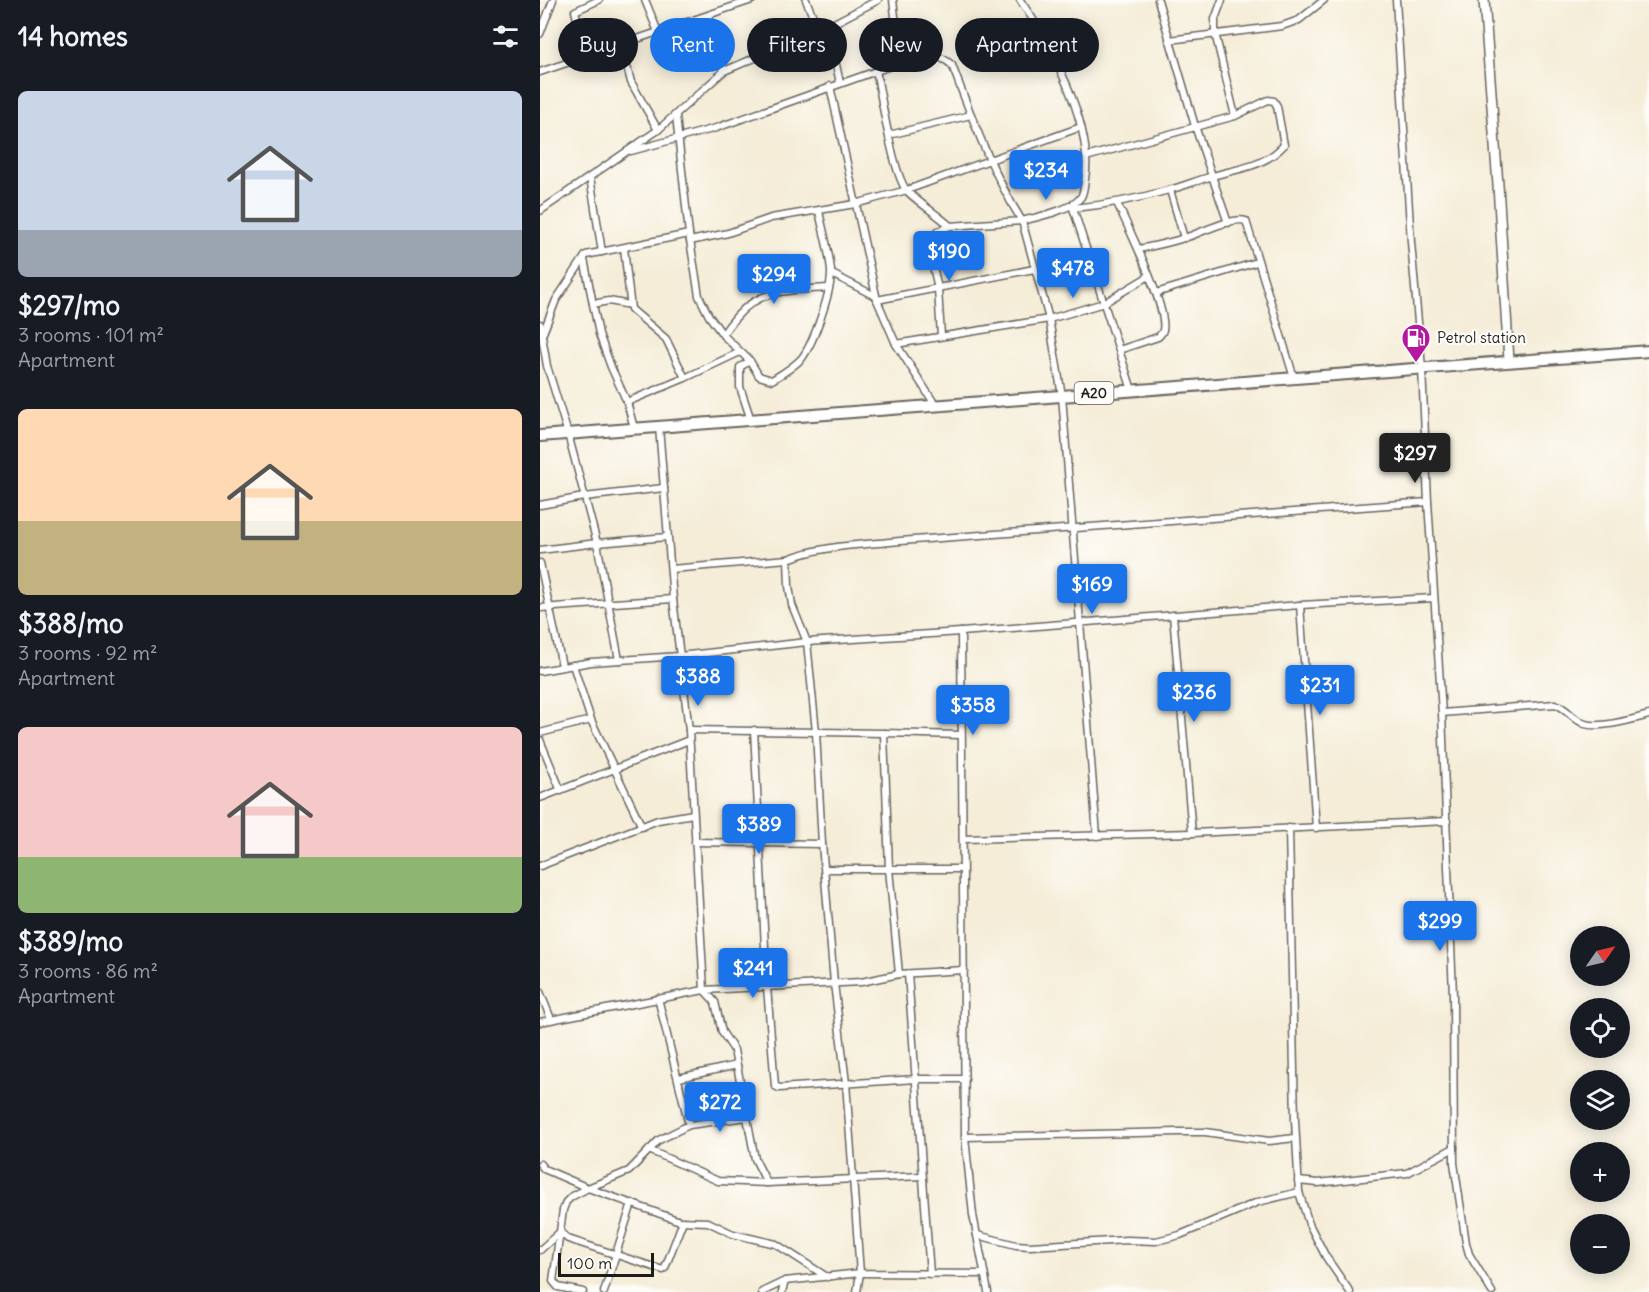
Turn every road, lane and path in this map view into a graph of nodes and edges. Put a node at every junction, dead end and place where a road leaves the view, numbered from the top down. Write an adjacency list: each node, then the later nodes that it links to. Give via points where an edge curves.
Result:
1 (553, 0): 23 (street)
2 (599, 0): 16 (street, via 575,11)
3 (645, 0): 17 (street)
4 (752, 0): 15 (street)
5 (806, 0): 19 (street)
6 (878, 0): 14 (street)
7 (893, 0): 21 (street)
8 (1020, 0): 39 (street, via 1051,49)
9 (1158, 0): 24 (street)
10 (1222, 0): 22 (street)
11 (1324, 0): 22 (street, via 1299,20 1282,26)
12 (1396, 0): 86 (street)
13 (1484, 0): 85 (street)
14 (865, 3): 20 (street)
15 (709, 16): 18 (street)
16 (577, 18)
17 (652, 18)
18 (703, 18)
19 (814, 18)
20 (842, 18)
21 (895, 18)
22 (1215, 33): 24 (street); 37 (street)
23 (540, 34)
24 (1169, 40): 38 (street)
25 (943, 57): 35 (street, via 952,65)
26 (558, 66): 27 (street)
27 (540, 72)
28 (628, 72): 40 (street)
29 (723, 72): 36 (street)
30 (838, 72): 33 (street)
31 (870, 72): 33 (street)
32 (876, 72): 41 (street)
33 (840, 83): 34 (street)
34 (830, 86): 42 (street); 51 (street)
35 (971, 115): 41 (street); 45 (street)
36 (676, 116): 40 (street); 42 (street)
37 (1235, 116): 38 (street); 46 (street, via 1268,100 1274,101 1284,145 1262,163)
38 (1195, 126): 44 (street); 46 (street)
39 (1082, 127): 44 (street); 45 (street)
40 (658, 130): 43 (street)
41 (889, 135): 48 (street)
42 (678, 138): 43 (street); 58 (street)
43 (625, 153): 47 (street)
44 (1086, 157): 52 (street, via 1083,192)
45 (991, 160): 48 (street); 55 (street)
46 (1213, 176): 49 (street); 56 (street)
47 (590, 177): 53 (street); 62 (street)
48 (907, 190): 51 (street); 57 (street)
49 (1170, 190): 50 (street); 59 (street)
50 (1118, 203): 52 (street); 61 (street)
51 (855, 204): 54 (street); 71 (street)
52 (1073, 206): 55 (street); 72 (street)
53 (540, 211)
54 (819, 211): 58 (street); 66 (street)
55 (1022, 222): 57 (street); 65 (street)
56 (1227, 223): 59 (street); 64 (street, via 1248,223)
57 (950, 226): 69 (street, via 930,240)
58 (690, 238): 60 (street); 78 (street, via 699,296)
59 (1184, 238): 61 (street)
60 (624, 248): 62 (street); 74 (street)
61 (1139, 249): 67 (street)
62 (602, 252): 63 (street)
63 (584, 258): 73 (street); 77 (street, via 556,300)
64 (1257, 262): 70 (street); 88 (street)
65 (1034, 269): 69 (street); 75 (street)
66 (831, 274): 68 (street); 71 (street)
67 (1149, 276): 70 (street); 72 (street)
68 (828, 288): 78 (street, via 759,297 748,304); 84 (street, via 812,340 793,366 769,380 759,376)
69 (938, 288): 71 (street); 79 (street)
70 (1156, 293): 81 (street, via 1163,333)
71 (876, 298): 80 (street)
72 (1104, 303): 75 (street); 81 (street)
73 (592, 304): 74 (street); 91 (street, via 604,349)
74 (630, 304): 87 (street, via 666,339)
75 (1049, 319): 79 (street); 90 (street)
76 (540, 324): 77 (street)
77 (543, 335): 96 (street, via 547,366)
78 (723, 335): 83 (street)
79 (941, 336): 80 (street)
80 (896, 344): 92 (street)
81 (1119, 350): 89 (street)
82 (1649, 351): 85 (main road, A20)
83 (740, 352): 84 (street); 87 (street)
84 (750, 361): 93 (street, via 740,367 739,380)
85 (1509, 361): 86 (main road, A20)
86 (1422, 368): 88 (main road, A20); 100 (street)
87 (685, 378): 91 (street)
88 (1294, 378): 89 (main road, A20)
89 (1132, 390): 90 (main road, A20)
90 (1062, 396): 92 (main road, A20); 102 (street)
91 (627, 402): 95 (street)
92 (936, 406): 93 (main road, A20)
93 (751, 420): 94 (main road, A20)
94 (659, 426): 95 (main road, A20); 98 (street)
95 (634, 428): 96 (main road, A20)
96 (568, 434): 97 (main road, A20); 99 (street)
97 (540, 436)
98 (664, 488): 99 (street); 103 (street)
99 (584, 497): 101 (street); 104 (street)
100 (1428, 502): 102 (street); 109 (street)
101 (540, 505)
102 (1072, 529): 106 (street, via 825,548); 116 (street)
103 (667, 537): 104 (street); 108 (street)
104 (597, 543): 105 (street); 111 (street)
105 (540, 550)
106 (789, 559): 108 (street); 118 (street, via 792,605)
107 (540, 563): 113 (street)
108 (671, 569): 110 (street)
109 (1434, 598): 112 (street); 124 (street)
110 (673, 599): 111 (street); 119 (street)
111 (608, 603): 113 (street); 120 (street)
112 (1300, 605): 115 (street); 142 (street)
113 (551, 607): 114 (street); 122 (street)
114 (540, 608)
115 (1173, 615): 116 (street); 143 (street)
116 (1081, 623): 117 (street); 144 (street)
117 (961, 632): 118 (street); 132 (street)
118 (807, 642): 119 (street); 129 (street)
119 (679, 656): 120 (street); 127 (street)
120 (619, 660): 121 (street)
121 (573, 665): 122 (street); 126 (street)
122 (562, 666): 123 (street)
123 (540, 671)
124 (1442, 713): 125 (street, via 1555,704 1586,725 1596,726); 139 (street)
125 (1649, 715)
126 (591, 720): 131 (street); 135 (street)
127 (689, 730): 128 (street); 134 (street)
128 (754, 730): 129 (street); 147 (street)
129 (816, 732): 130 (street); 148 (street)
130 (884, 732): 132 (street); 151 (street)
131 (540, 733)
132 (962, 735): 145 (street)
133 (540, 740): 136 (street)
134 (689, 740): 135 (street); 138 (street)
135 (614, 771): 136 (street); 140 (street)
136 (561, 791): 137 (street)
137 (540, 798)
138 (693, 813): 140 (street); 146 (street)
139 (1447, 821): 142 (street); 172 (street)
140 (642, 826): 149 (street)
141 (1289, 828): 142 (street); 143 (street); 171 (street)
142 (1316, 828)
143 (1192, 833): 144 (street)
144 (1097, 836): 145 (street)
145 (963, 839): 152 (street)
146 (695, 843): 147 (street); 158 (street)
147 (760, 843): 148 (street); 157 (street)
148 (822, 844): 150 (street)
149 (540, 866)
150 (826, 869): 151 (street); 156 (street)
151 (889, 869): 152 (street); 154 (street)
152 (962, 869): 153 (street)
153 (964, 970): 155 (street); 166 (street)
154 (899, 974): 155 (street); 156 (street)
155 (908, 974): 165 (street)
156 (834, 983): 157 (street); 167 (street)
157 (767, 987): 158 (street); 167 (street, via 776,1086)
158 (704, 990): 160 (street); 163 (street, via 715,1002 722,1032 732,1046)
159 (540, 992): 161 (street)
160 (658, 998): 161 (street); 164 (street)
161 (551, 1019): 162 (street)
162 (540, 1022)
163 (737, 1065): 164 (street); 168 (street)
164 (679, 1078): 169 (street)
165 (916, 1079): 166 (street); 167 (street); 175 (street)
166 (965, 1079): 170 (street)
167 (846, 1083): 176 (street)
168 (747, 1117): 169 (street); 178 (street, via 755,1159)
169 (689, 1125): 173 (street, via 659,1140)
170 (965, 1137): 171 (street, via 1196,1132 1269,1141); 184 (street)
171 (1295, 1138): 177 (street)
172 (1454, 1148): 177 (street, via 1407,1173 1318,1184); 199 (street, via 1466,1243)
173 (649, 1150): 178 (street, via 718,1181); 179 (street, via 629,1171)
174 (540, 1164): 179 (street)
175 (922, 1176): 176 (street); 188 (street)
176 (852, 1178): 178 (street); 187 (street)
177 (1298, 1181): 180 (street)
178 (767, 1183)
179 (588, 1188): 181 (street); 183 (street, via 566,1202)
180 (1299, 1192): 184 (street, via 1258,1202 1156,1241 1030,1246); 198 (street, via 1309,1224)
181 (632, 1203): 182 (street); 186 (street)
182 (683, 1221): 186 (street, via 664,1270); 190 (street, via 708,1222 733,1234 776,1244)
183 (560, 1232): 185 (street); 186 (street, via 568,1239); 192 (street, via 553,1281 558,1287)
184 (976, 1235): 189 (street)
185 (540, 1250)
186 (616, 1254): 193 (street)
187 (860, 1273): 188 (street); 190 (street); 196 (street)
188 (930, 1274): 189 (street)
189 (984, 1274): 197 (street)
190 (827, 1277): 191 (street)
191 (785, 1281): 194 (street); 195 (street)
192 (582, 1292)
193 (604, 1292)
194 (762, 1292)
195 (782, 1292)
196 (857, 1292)
197 (988, 1292)
198 (1350, 1292)
199 (1492, 1292)

